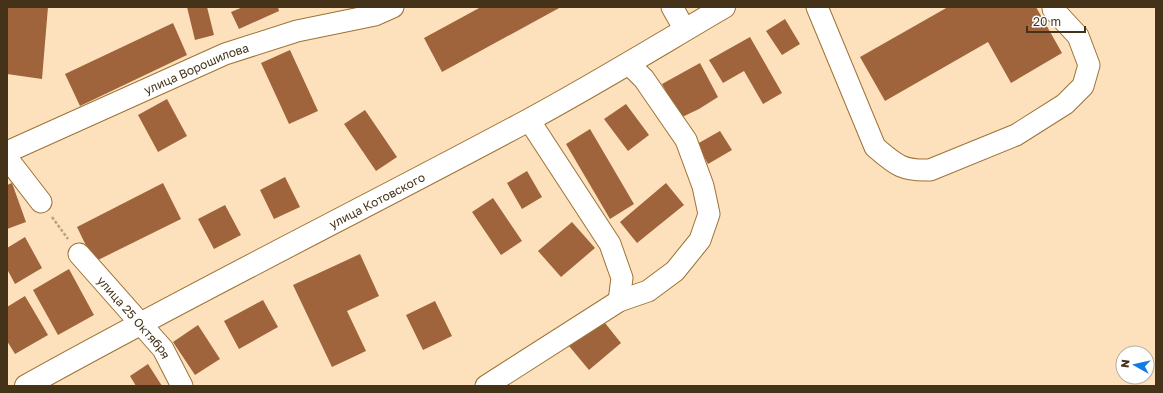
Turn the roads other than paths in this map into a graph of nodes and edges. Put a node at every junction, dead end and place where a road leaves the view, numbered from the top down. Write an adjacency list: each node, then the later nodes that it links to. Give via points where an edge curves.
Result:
1 (394, 7): 9 (street, улица Ворошилова, via 375,15 297,31 225,54)
2 (672, 7): 6 (street)
3 (724, 7): 6 (highway, улица Котовского)
4 (817, 7): 5 (street, via 875,147 902,168 916,171 930,170 1016,135 1065,104 1083,86 1089,65 1078,36)
5 (1053, 9)
6 (685, 30): 7 (highway, улица Котовского)
7 (629, 64): 8 (highway, улица Котовского); 13 (street, via 644,79 686,140 703,186 709,214 700,240 675,271 648,291)
8 (529, 120): 13 (street, via 610,244 622,278); 14 (highway, улица Котовского)
9 (7, 152)
10 (7, 158): 11 (street)
11 (41, 202)
12 (79, 254): 14 (street, улица 25 Октября)
13 (620, 301): 18 (street)
14 (141, 324): 15 (highway, улица Котовского); 17 (street, улица 25 Октября, via 163,349)
15 (55, 377): 16 (highway, улица Котовского)
16 (26, 386)
17 (182, 386)
18 (486, 386)

